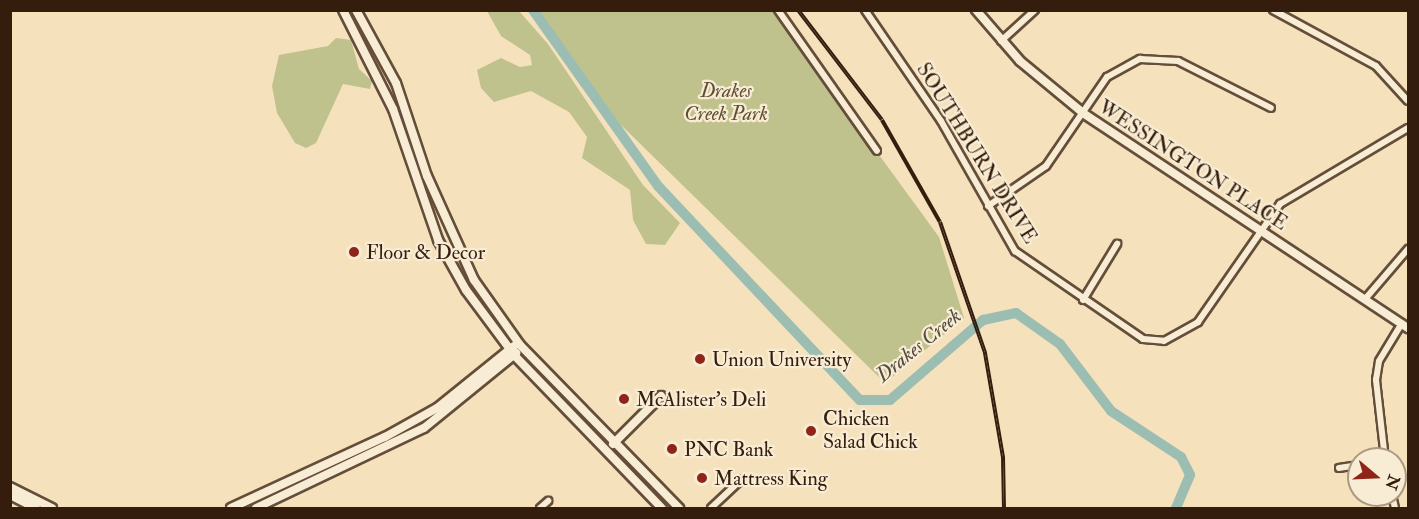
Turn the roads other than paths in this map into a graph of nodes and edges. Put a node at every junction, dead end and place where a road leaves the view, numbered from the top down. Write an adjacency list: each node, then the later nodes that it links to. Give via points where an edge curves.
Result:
1 (778, 10): 12 (street)
2 (865, 10): 13 (street, SOUTHBURN DRIVE, via 941,121)
3 (976, 10): 7 (main road, WESSINGTON PLACE)
4 (1035, 10): 7 (street)
5 (1273, 10): 8 (street, via 1376,66)
6 (349, 11): 20 (main road, via 396,83 452,239); 21 (main road, via 393,109 438,240 466,290)
7 (1001, 41): 10 (main road, WESSINGTON PLACE)
8 (1408, 100)
9 (1271, 108): 10 (street, via 1158,57 1124,65 1107,77)
10 (1083, 113): 13 (street, via 1046,166); 14 (main road, WESSINGTON PLACE)
11 (1408, 128): 14 (street, SOUTHBURN DRIVE, via 1280,204)
12 (878, 151)
13 (988, 206): 18 (street, SOUTHBURN DRIVE, via 1015,252)
14 (1261, 229): 17 (main road, WESSINGTON PLACE); 18 (street, SOUTHBURN DRIVE, via 1204,314 1183,334 1164,341 1143,339)
15 (1117, 244): 18 (street)
16 (1408, 249): 17 (street)
17 (1366, 298): 19 (main road, WESSINGTON PLACE)
18 (1083, 300)
19 (1405, 326): 26 (street, via 1379,361 1376,380)
20 (520, 345): 21 (main road); 22 (main road); 25 (main road)
21 (509, 347): 22 (main road); 24 (main road)
22 (515, 356): 24 (main road); 27 (main road)
23 (661, 396): 25 (main road)
24 (439, 411): 31 (main road)
25 (614, 441): 27 (main road); 40 (main road)
26 (1383, 447)
27 (608, 452): 39 (main road)
28 (1347, 467): 29 (street)
29 (1339, 468)
30 (742, 478): 41 (street)
31 (288, 487): 36 (main road); 37 (main road)
32 (14, 492): 34 (main road); 35 (main road)
33 (548, 501): 38 (street)
34 (36, 508)
35 (52, 508)
36 (231, 508)
37 (256, 508)
38 (540, 508)
39 (662, 508)
40 (679, 508)
41 (711, 508)

